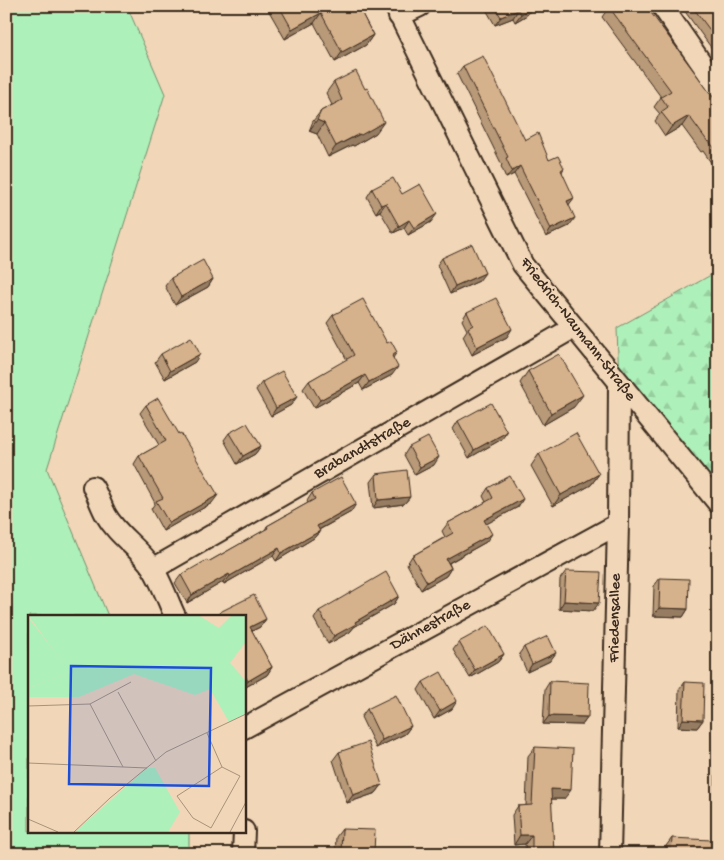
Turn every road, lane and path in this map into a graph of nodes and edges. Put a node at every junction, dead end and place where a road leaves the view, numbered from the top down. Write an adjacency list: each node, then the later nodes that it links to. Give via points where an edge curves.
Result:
1 (420, 6): 3 (street)
2 (662, 6): 4 (street)
3 (397, 11): 5 (street, Friedrich-Naumann-Straße, via 523,265)
4 (718, 87)
5 (573, 328): 6 (street, Friedrich-Naumann-Straße); 10 (street, Brabandtstraße)
6 (619, 383): 8 (street, Friedrich-Naumann-Straße); 9 (street, Friedensallee)
7 (93, 487): 10 (street, via 106,516)
8 (718, 503)
9 (618, 524): 12 (street, Dähnestraße); 15 (street, Friedensallee)
10 (153, 570): 11 (street)
11 (175, 615)
12 (245, 727)
13 (244, 832): 14 (street)
14 (244, 854)
15 (610, 854)

